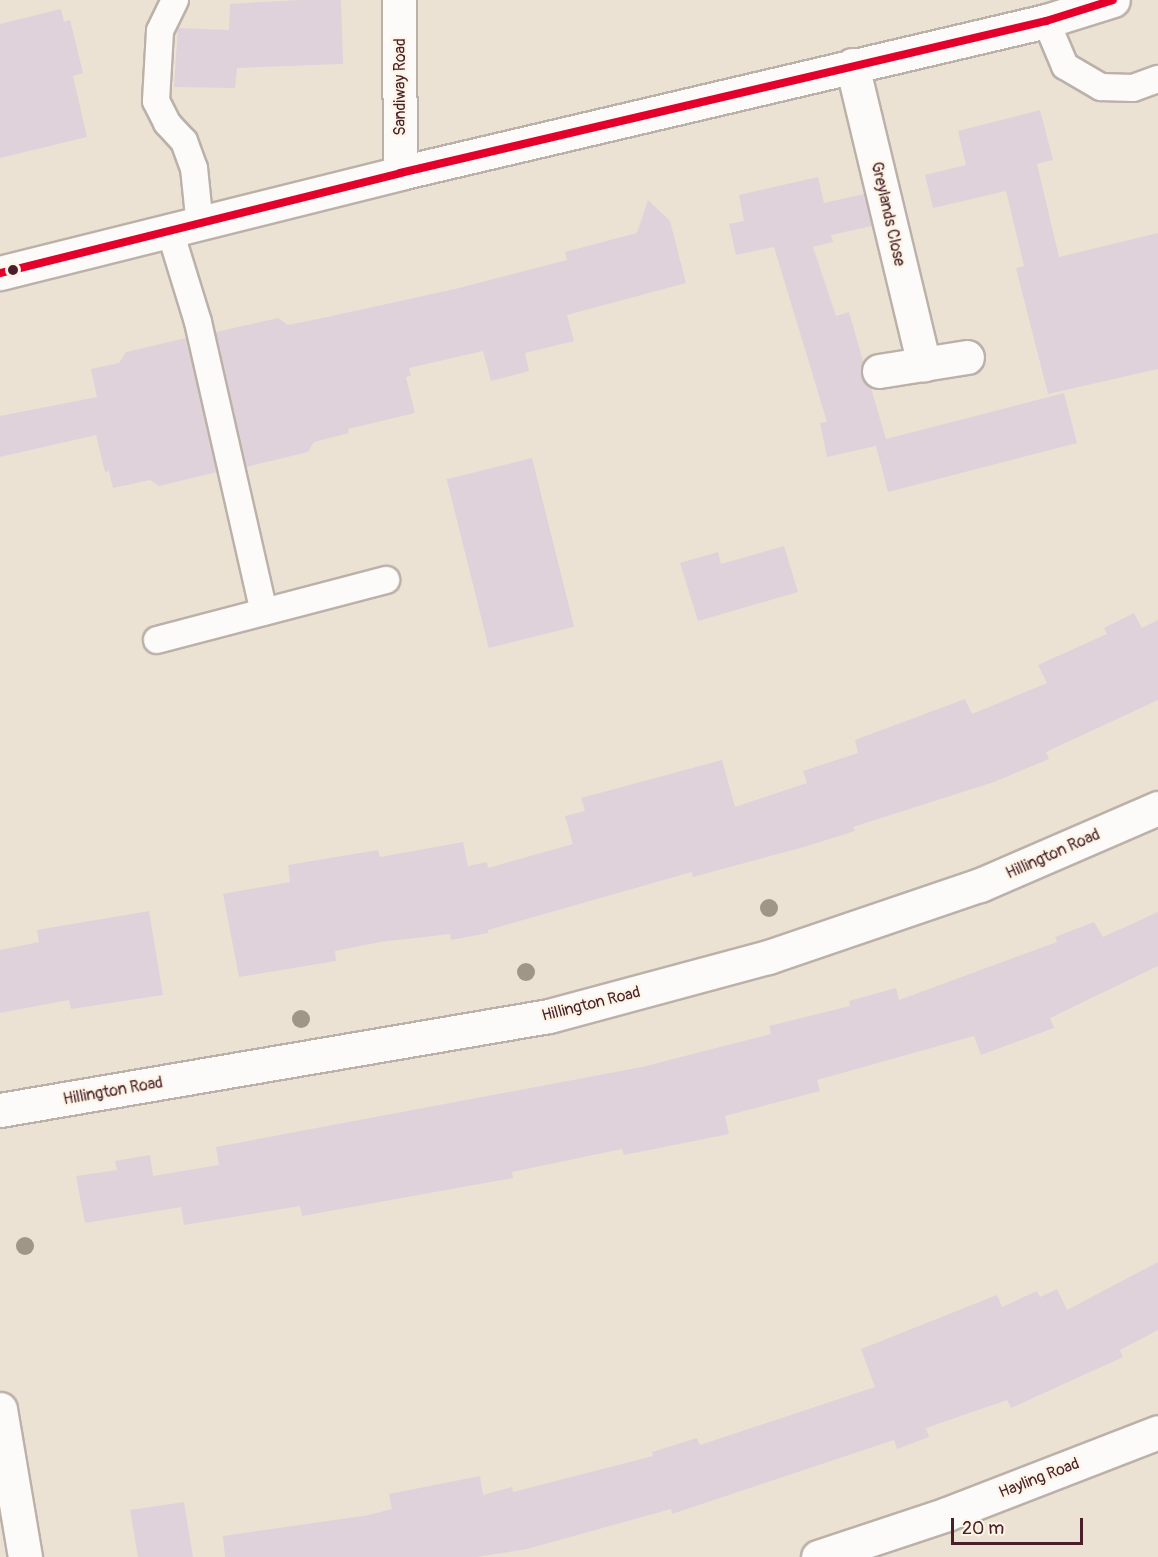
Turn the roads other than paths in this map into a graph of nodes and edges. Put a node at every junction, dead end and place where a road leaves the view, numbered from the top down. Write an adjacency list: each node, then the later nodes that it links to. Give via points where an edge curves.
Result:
1 (175, 0): 8 (lane, via 160,31 156,101 167,123 184,141 194,168)
2 (399, 0): 7 (street, Sandiway Road)
3 (1113, 0): 4 (street)
4 (1046, 21): 5 (street); 6 (lane, via 1065,66 1101,87 1133,88)
5 (852, 65): 7 (street); 11 (street, Greylands Close)
6 (1158, 79)
7 (400, 173): 8 (street)
8 (185, 229): 9 (street); 14 (lane, via 198,321)
9 (0, 273)
10 (967, 357): 11 (street)
11 (924, 364): 12 (street)
12 (879, 371)
13 (386, 580): 14 (lane)
14 (264, 612): 15 (lane)
15 (157, 640)
16 (1158, 808): 17 (street, Hillington Road, via 969,889 768,957 549,1016)
17 (0, 1110)
18 (0, 1409): 20 (street)
19 (1158, 1432): 21 (street, Hayling Road, via 947,1514)
20 (25, 1557)
21 (818, 1557)

